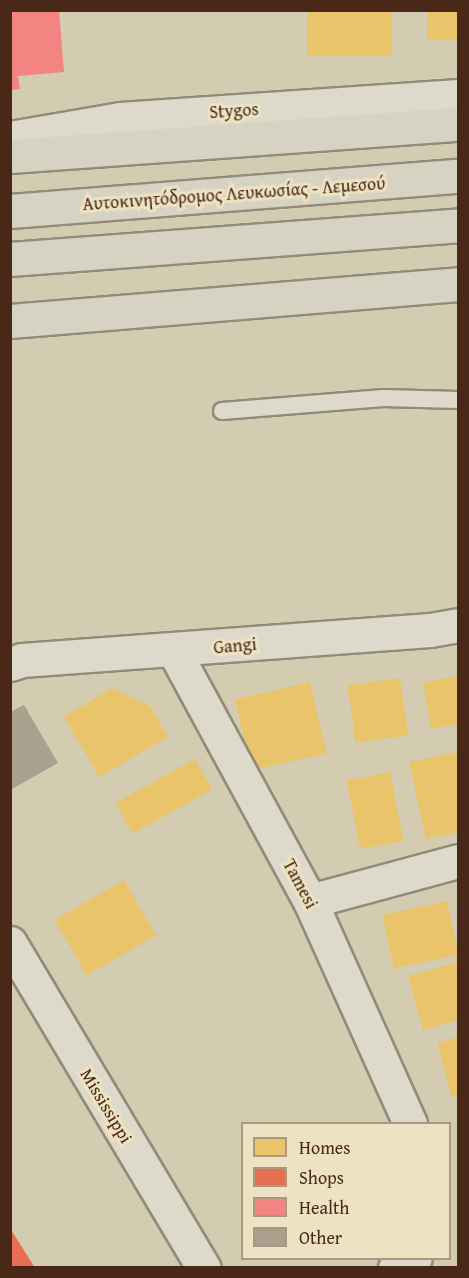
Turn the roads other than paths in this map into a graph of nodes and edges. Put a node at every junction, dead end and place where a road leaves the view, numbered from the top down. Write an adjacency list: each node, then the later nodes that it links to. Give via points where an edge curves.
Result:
1 (459, 96): 3 (street, Stygos, via 120,119)
2 (459, 124): 4 (highway)
3 (10, 138)
4 (10, 156)
5 (459, 176): 6 (highway, Αυτοκινητόδρομος Λευκωσίας - Λεμεσού)
6 (10, 211)
7 (459, 225): 8 (highway)
8 (10, 259)
9 (459, 284): 10 (highway)
10 (10, 321)
11 (459, 400): 12 (lane, via 383,398)
12 (222, 411)
13 (459, 625): 14 (street, Gangi)
14 (174, 651): 15 (street, Gangi, via 22,660); 17 (street, Tamesi)
15 (10, 664)
16 (459, 861): 17 (street)
17 (310, 901): 19 (street, Tamesi)
18 (10, 943): 21 (street, Mississippi)
19 (409, 1122)
20 (411, 1260): 22 (street)
21 (204, 1268)
22 (395, 1268)

